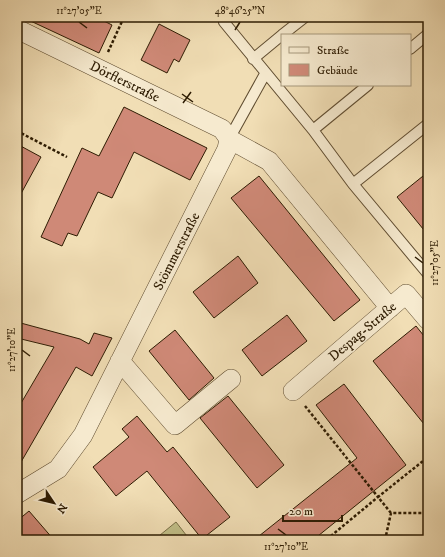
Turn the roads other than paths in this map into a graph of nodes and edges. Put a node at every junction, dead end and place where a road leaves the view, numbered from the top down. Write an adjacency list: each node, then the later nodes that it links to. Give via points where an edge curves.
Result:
1 (227, 17): 8 (lane, via 224,22)
2 (305, 17): 4 (lane)
3 (17, 29): 13 (street, Dörflerstraße, via 222,129)
4 (283, 34)
5 (428, 34): 7 (lane)
6 (281, 36): 8 (lane)
7 (411, 48)
8 (253, 59): 9 (lane)
9 (265, 74): 12 (lane); 13 (lane)
10 (367, 86): 12 (lane)
11 (428, 124): 14 (lane)
12 (313, 130): 14 (lane)
13 (229, 139): 16 (street, Dörflerstraße, via 269,161); 18 (street, Stömmerstraße, via 227,149)
14 (353, 184): 15 (lane)
15 (428, 274)
16 (390, 308): 17 (street, Despag-Straße, via 406,294); 20 (street, Despag-Straße)
17 (428, 320)
18 (120, 361): 19 (street, via 175,425); 21 (street, Stömmerstraße, via 83,435 58,468)
19 (231, 379)
20 (293, 391)
21 (17, 494)

